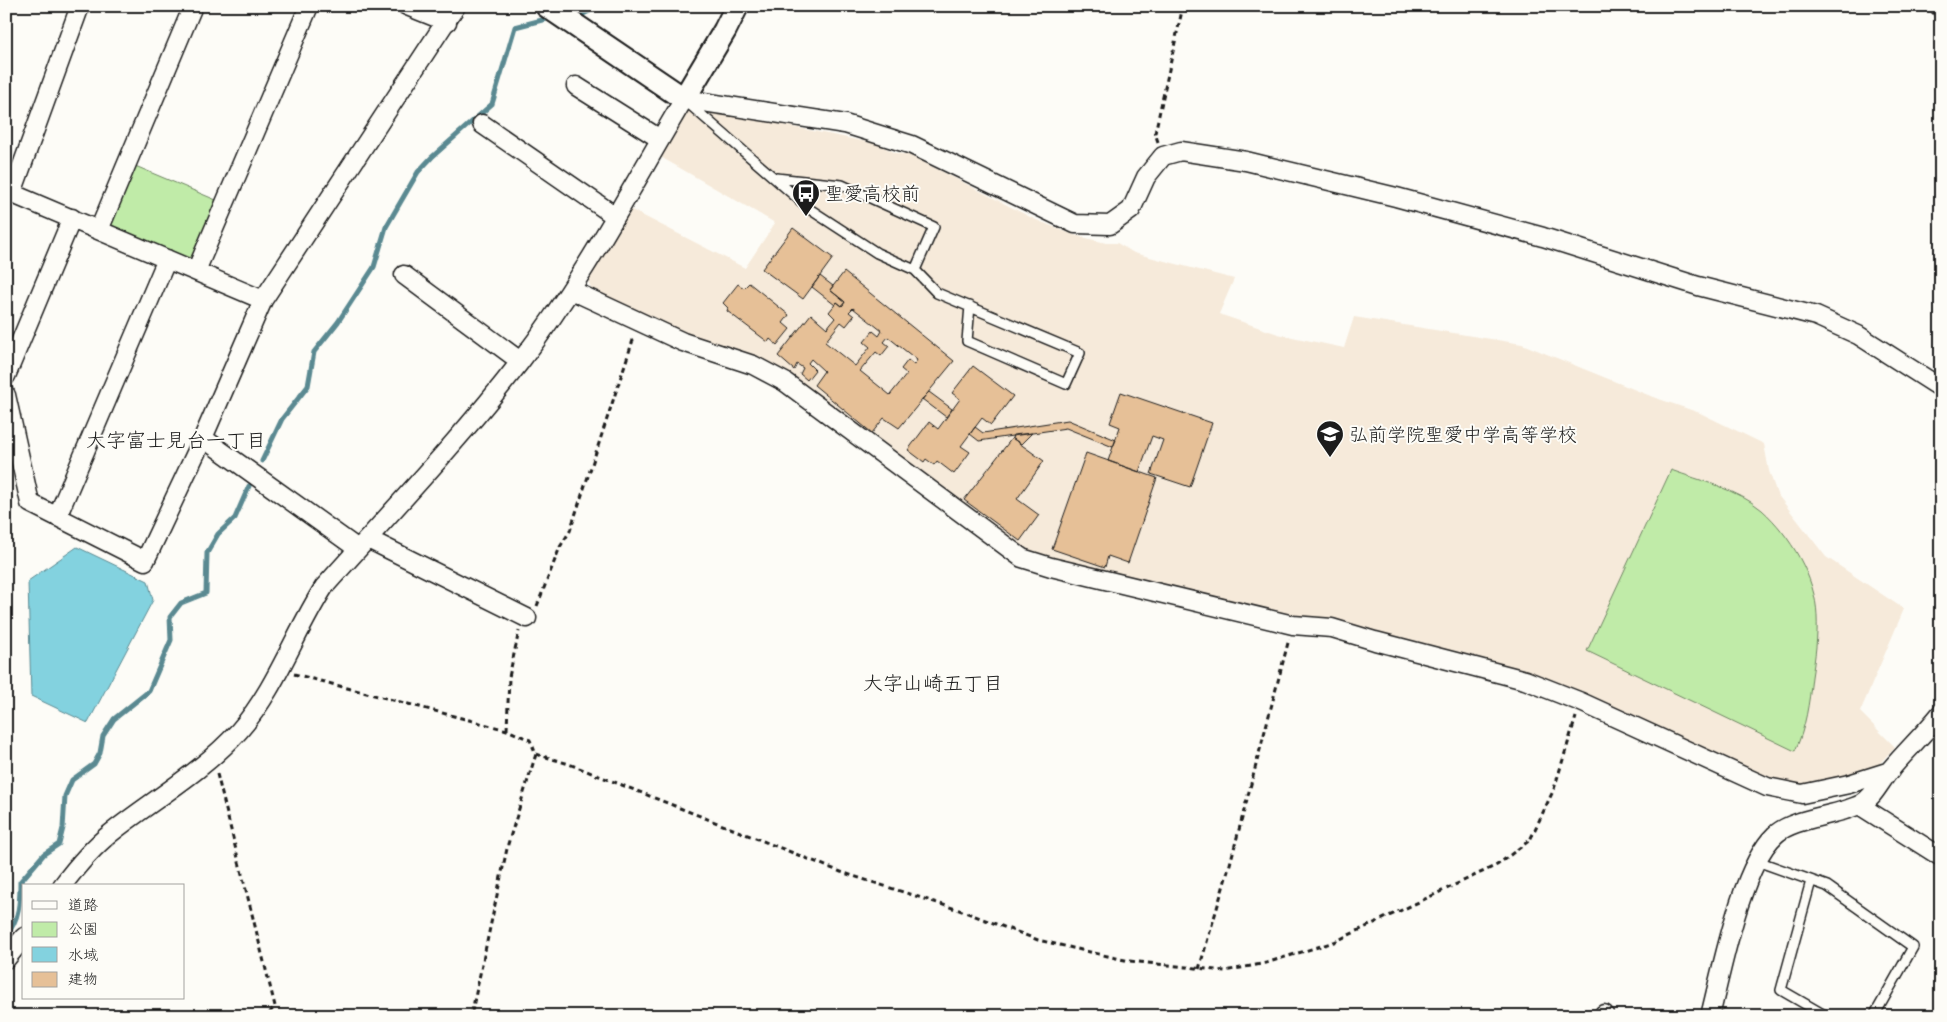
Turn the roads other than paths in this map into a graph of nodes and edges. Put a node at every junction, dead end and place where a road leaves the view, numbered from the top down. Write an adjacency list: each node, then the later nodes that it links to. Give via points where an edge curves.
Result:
1 (80, 6): 14 (street)
2 (193, 6): 17 (street)
3 (309, 6): 20 (street)
4 (407, 6): 8 (street)
5 (456, 6): 8 (street)
6 (547, 6): 10 (street)
7 (736, 6): 10 (street, via 726,30)
8 (447, 22): 23 (street)
9 (576, 86): 12 (street)
10 (684, 99): 12 (street); 13 (lane); 27 (street, via 862,129 912,145 1075,224 1110,225 1130,210 1146,177 1163,156 1181,151 1246,161 1396,197 1543,237 1698,286 1816,316 1858,335)
11 (482, 124): 15 (street)
12 (660, 139): 15 (street)
13 (776, 178): 19 (lane, via 811,210 877,252); 19 (lane, via 842,186 934,227)
14 (9, 192): 16 (street)
15 (615, 216): 22 (street)
16 (72, 218): 17 (street); 26 (street)
17 (99, 230): 18 (street)
18 (168, 259): 20 (street); 30 (street)
19 (915, 270): 24 (lane, via 937,292)
20 (196, 271): 23 (street)
21 (404, 274): 25 (street)
22 (571, 290): 25 (street); 34 (street, via 683,342 753,365 785,382 1022,558 1293,625 1332,628 1525,680 1767,787 1802,794)
23 (263, 300): 29 (street)
24 (970, 306): 24 (lane, via 1080,353 1066,384 967,341)
25 (520, 361): 31 (street, via 460,436)
26 (6, 376)
27 (1941, 388)
28 (6, 395): 30 (street, via 30,503)
29 (204, 438): 30 (street, via 145,561); 31 (street)
30 (56, 517)
31 (363, 544): 32 (street); 39 (street, via 324,587 308,611 279,670 239,730 213,757 110,833)
32 (527, 618)
33 (1940, 716): 34 (street)
34 (1890, 771): 35 (street, via 1870,799)
35 (1859, 805): 36 (street); 37 (street, via 1776,833)
36 (1941, 858)
37 (1757, 861): 38 (lane); 42 (street, via 1736,912)
38 (1811, 881): 43 (lane, via 1780,990); 44 (lane, via 1827,886 1913,947)
39 (64, 884)
40 (22, 939): 41 (street)
41 (6, 958)
42 (1710, 1016)
43 (1826, 1016)
44 (1874, 1016)

